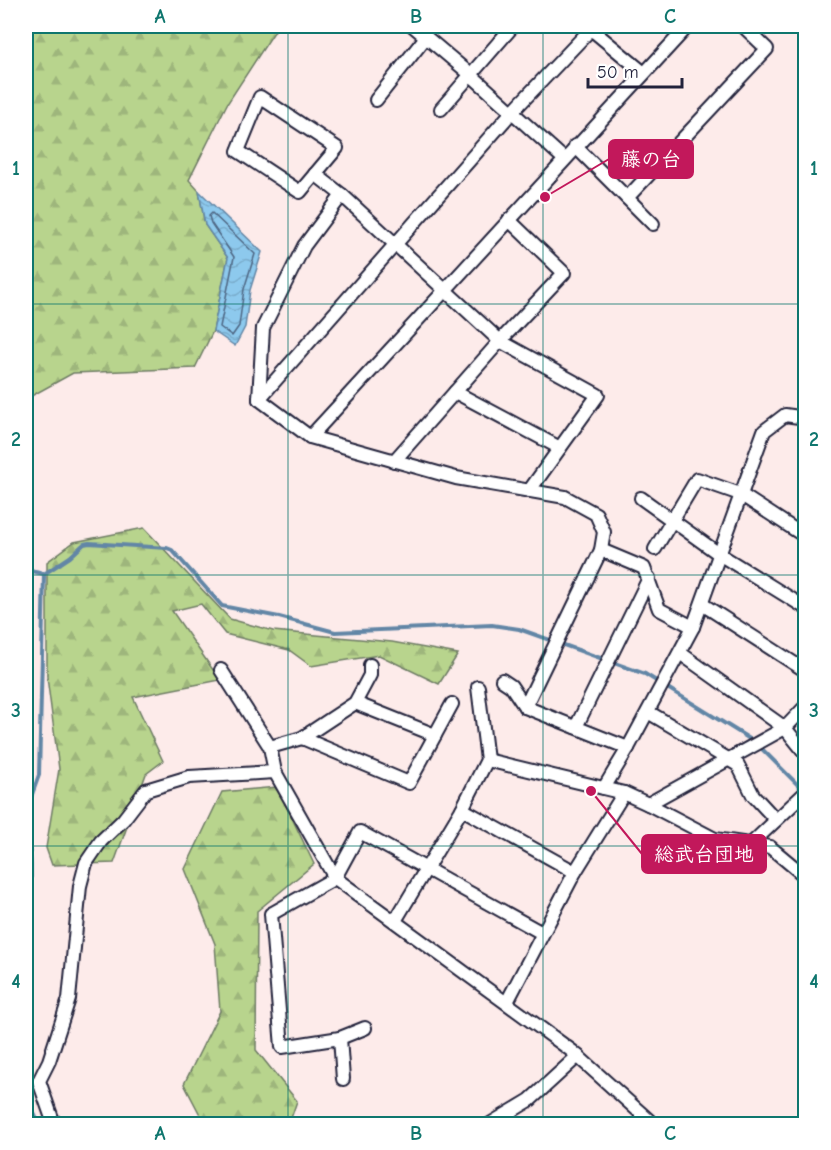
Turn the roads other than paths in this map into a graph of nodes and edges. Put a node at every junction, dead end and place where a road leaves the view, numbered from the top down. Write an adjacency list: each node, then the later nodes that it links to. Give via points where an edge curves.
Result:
1 (413, 26): 5 (street)
2 (685, 26): 6 (street)
3 (743, 26): 15 (street, via 767,49)
4 (509, 27): 7 (street)
5 (426, 37): 7 (street); 8 (street)
6 (644, 73): 10 (street, via 591,29); 11 (street)
7 (470, 74): 9 (street); 10 (street)
8 (376, 100)
9 (441, 109)
10 (513, 112): 12 (street); 18 (street)
11 (575, 146): 12 (street); 15 (street)
12 (564, 159): 16 (street)
13 (315, 174): 13 (street, via 337,148 260,97 238,151 300,192); 14 (street)
14 (342, 195): 18 (street); 22 (street, via 304,246 263,328)
15 (627, 198): 17 (street)
16 (509, 220): 19 (street); 20 (street, via 564,273)
17 (653, 224)
18 (397, 245): 19 (street); 22 (street)
19 (445, 290): 20 (street); 24 (street)
20 (500, 341): 21 (street); 25 (street, via 598,395)
21 (455, 392): 25 (street); 26 (street)
22 (259, 399): 24 (street)
23 (806, 418): 28 (street, via 784,415 764,431)
24 (310, 437): 26 (street)
25 (560, 448): 27 (street)
26 (394, 461): 27 (street, via 456,478)
27 (529, 491): 33 (street, via 565,497 596,514 604,532)
28 (740, 494): 30 (street, via 697,479); 31 (street); 34 (street)
29 (641, 498): 30 (street)
30 (672, 521): 32 (street); 34 (street)
31 (806, 537)
32 (655, 549)
33 (601, 550): 35 (street, via 644,568); 48 (street)
34 (719, 554): 36 (street); 37 (street)
35 (648, 578): 38 (street, via 659,609); 50 (street)
36 (702, 604): 38 (street); 42 (street)
37 (806, 608)
38 (693, 627): 39 (street)
39 (680, 653): 49 (street); 51 (street)
40 (370, 665): 45 (street, via 370,675)
41 (221, 670): 54 (street)
42 (806, 671)
43 (502, 680): 48 (street)
44 (478, 687): 58 (street)
45 (355, 702): 52 (street); 53 (street)
46 (452, 704): 52 (street)
47 (806, 706): 51 (street)
48 (525, 707): 50 (street)
49 (648, 712): 55 (street); 57 (street)
50 (576, 727): 55 (street)
51 (785, 728): 56 (street); 57 (street)
52 (435, 735): 53 (street, via 409,783)
53 (302, 738): 54 (street)
54 (270, 747): 59 (street)
55 (628, 748): 60 (street)
56 (806, 754)
57 (729, 759): 63 (street); 65 (street, via 738,765 753,795)
58 (487, 760): 60 (street); 64 (street)
59 (275, 772): 70 (street); 78 (street, via 189,777 146,790 86,863 80,886 69,999 39,1081)
60 (604, 788): 62 (street)
61 (806, 792): 65 (street)
62 (624, 793): 63 (street); 68 (street)
63 (648, 804): 66 (street, via 715,839)
64 (462, 809): 67 (street); 68 (street)
65 (776, 820): 66 (street)
66 (752, 843): 69 (street, via 770,847)
67 (427, 868): 70 (street, via 360,832); 71 (street); 72 (street)
68 (575, 872): 72 (street)
69 (806, 877)
70 (335, 878): 71 (street); 75 (street, via 271,914 282,1047)
71 (395, 921): 73 (street)
72 (542, 933): 73 (street)
73 (507, 1002): 76 (street)
74 (365, 1028): 75 (street)
75 (340, 1038): 77 (street)
76 (578, 1056): 79 (street, via 530,1100); 80 (street)
77 (343, 1079)
78 (54, 1125)
79 (490, 1125)
80 (653, 1125)

